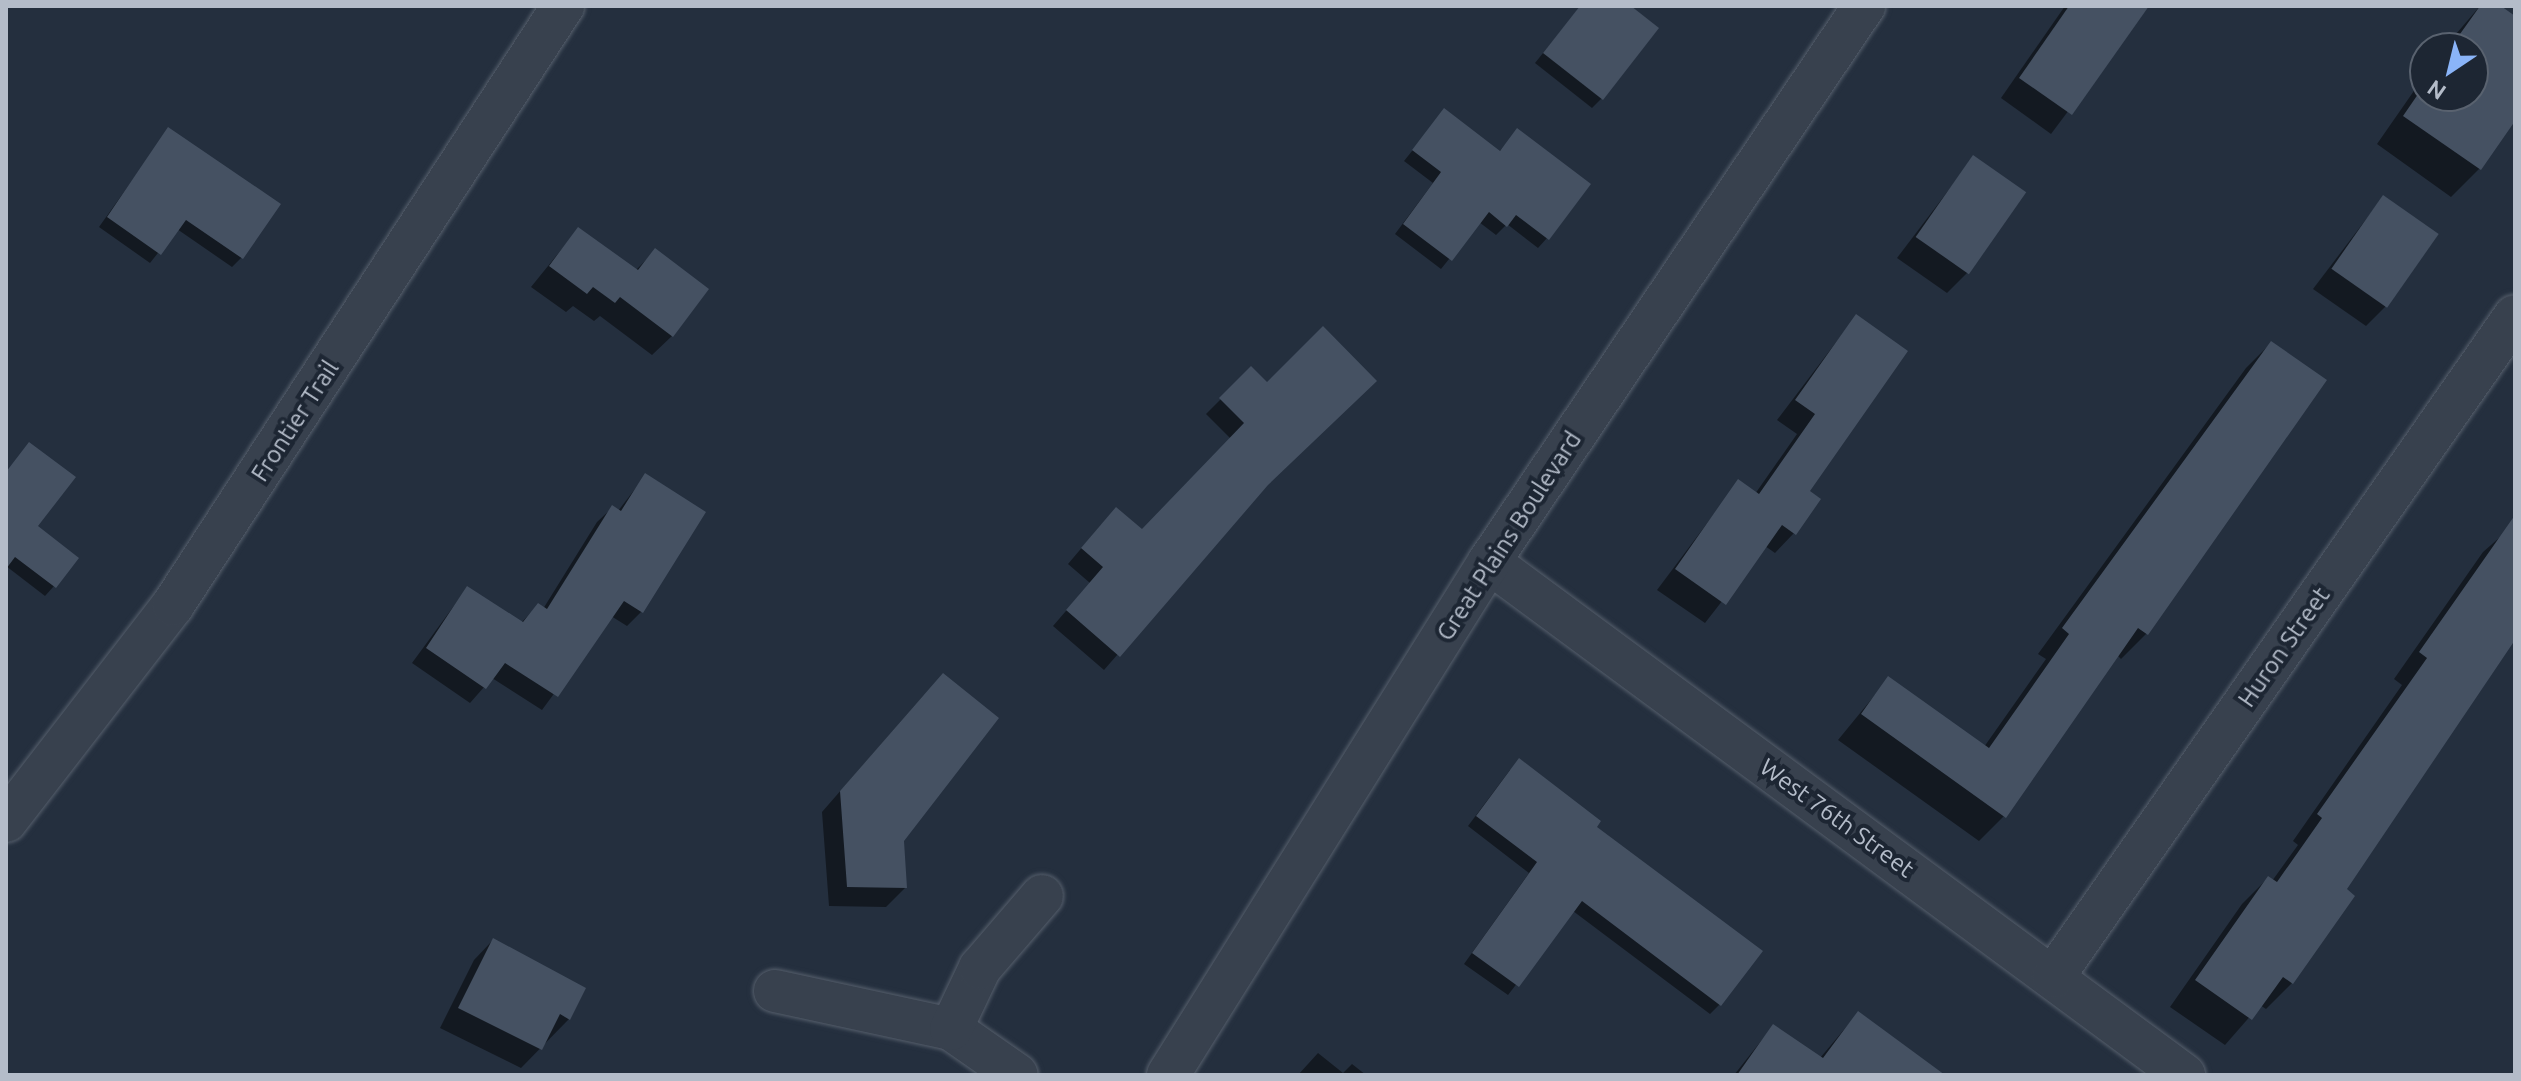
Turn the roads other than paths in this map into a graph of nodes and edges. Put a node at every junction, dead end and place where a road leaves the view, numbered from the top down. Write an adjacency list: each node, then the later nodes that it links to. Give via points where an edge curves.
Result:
1 (563, 6): 5 (street, Frontier Trail, via 173,605)
2 (1864, 6): 4 (street, Great Plains Boulevard)
3 (2515, 316): 7 (street, Huron Street)
4 (1489, 562): 7 (street, West 76th Street); 11 (street, Great Plains Boulevard)
5 (6, 821)
6 (1042, 896): 9 (street, via 980,968)
7 (2053, 977): 12 (street, West 76th Street)
8 (775, 991): 9 (street)
9 (951, 1029): 10 (street)
10 (1017, 1075)
11 (1168, 1075)
12 (2184, 1075)

